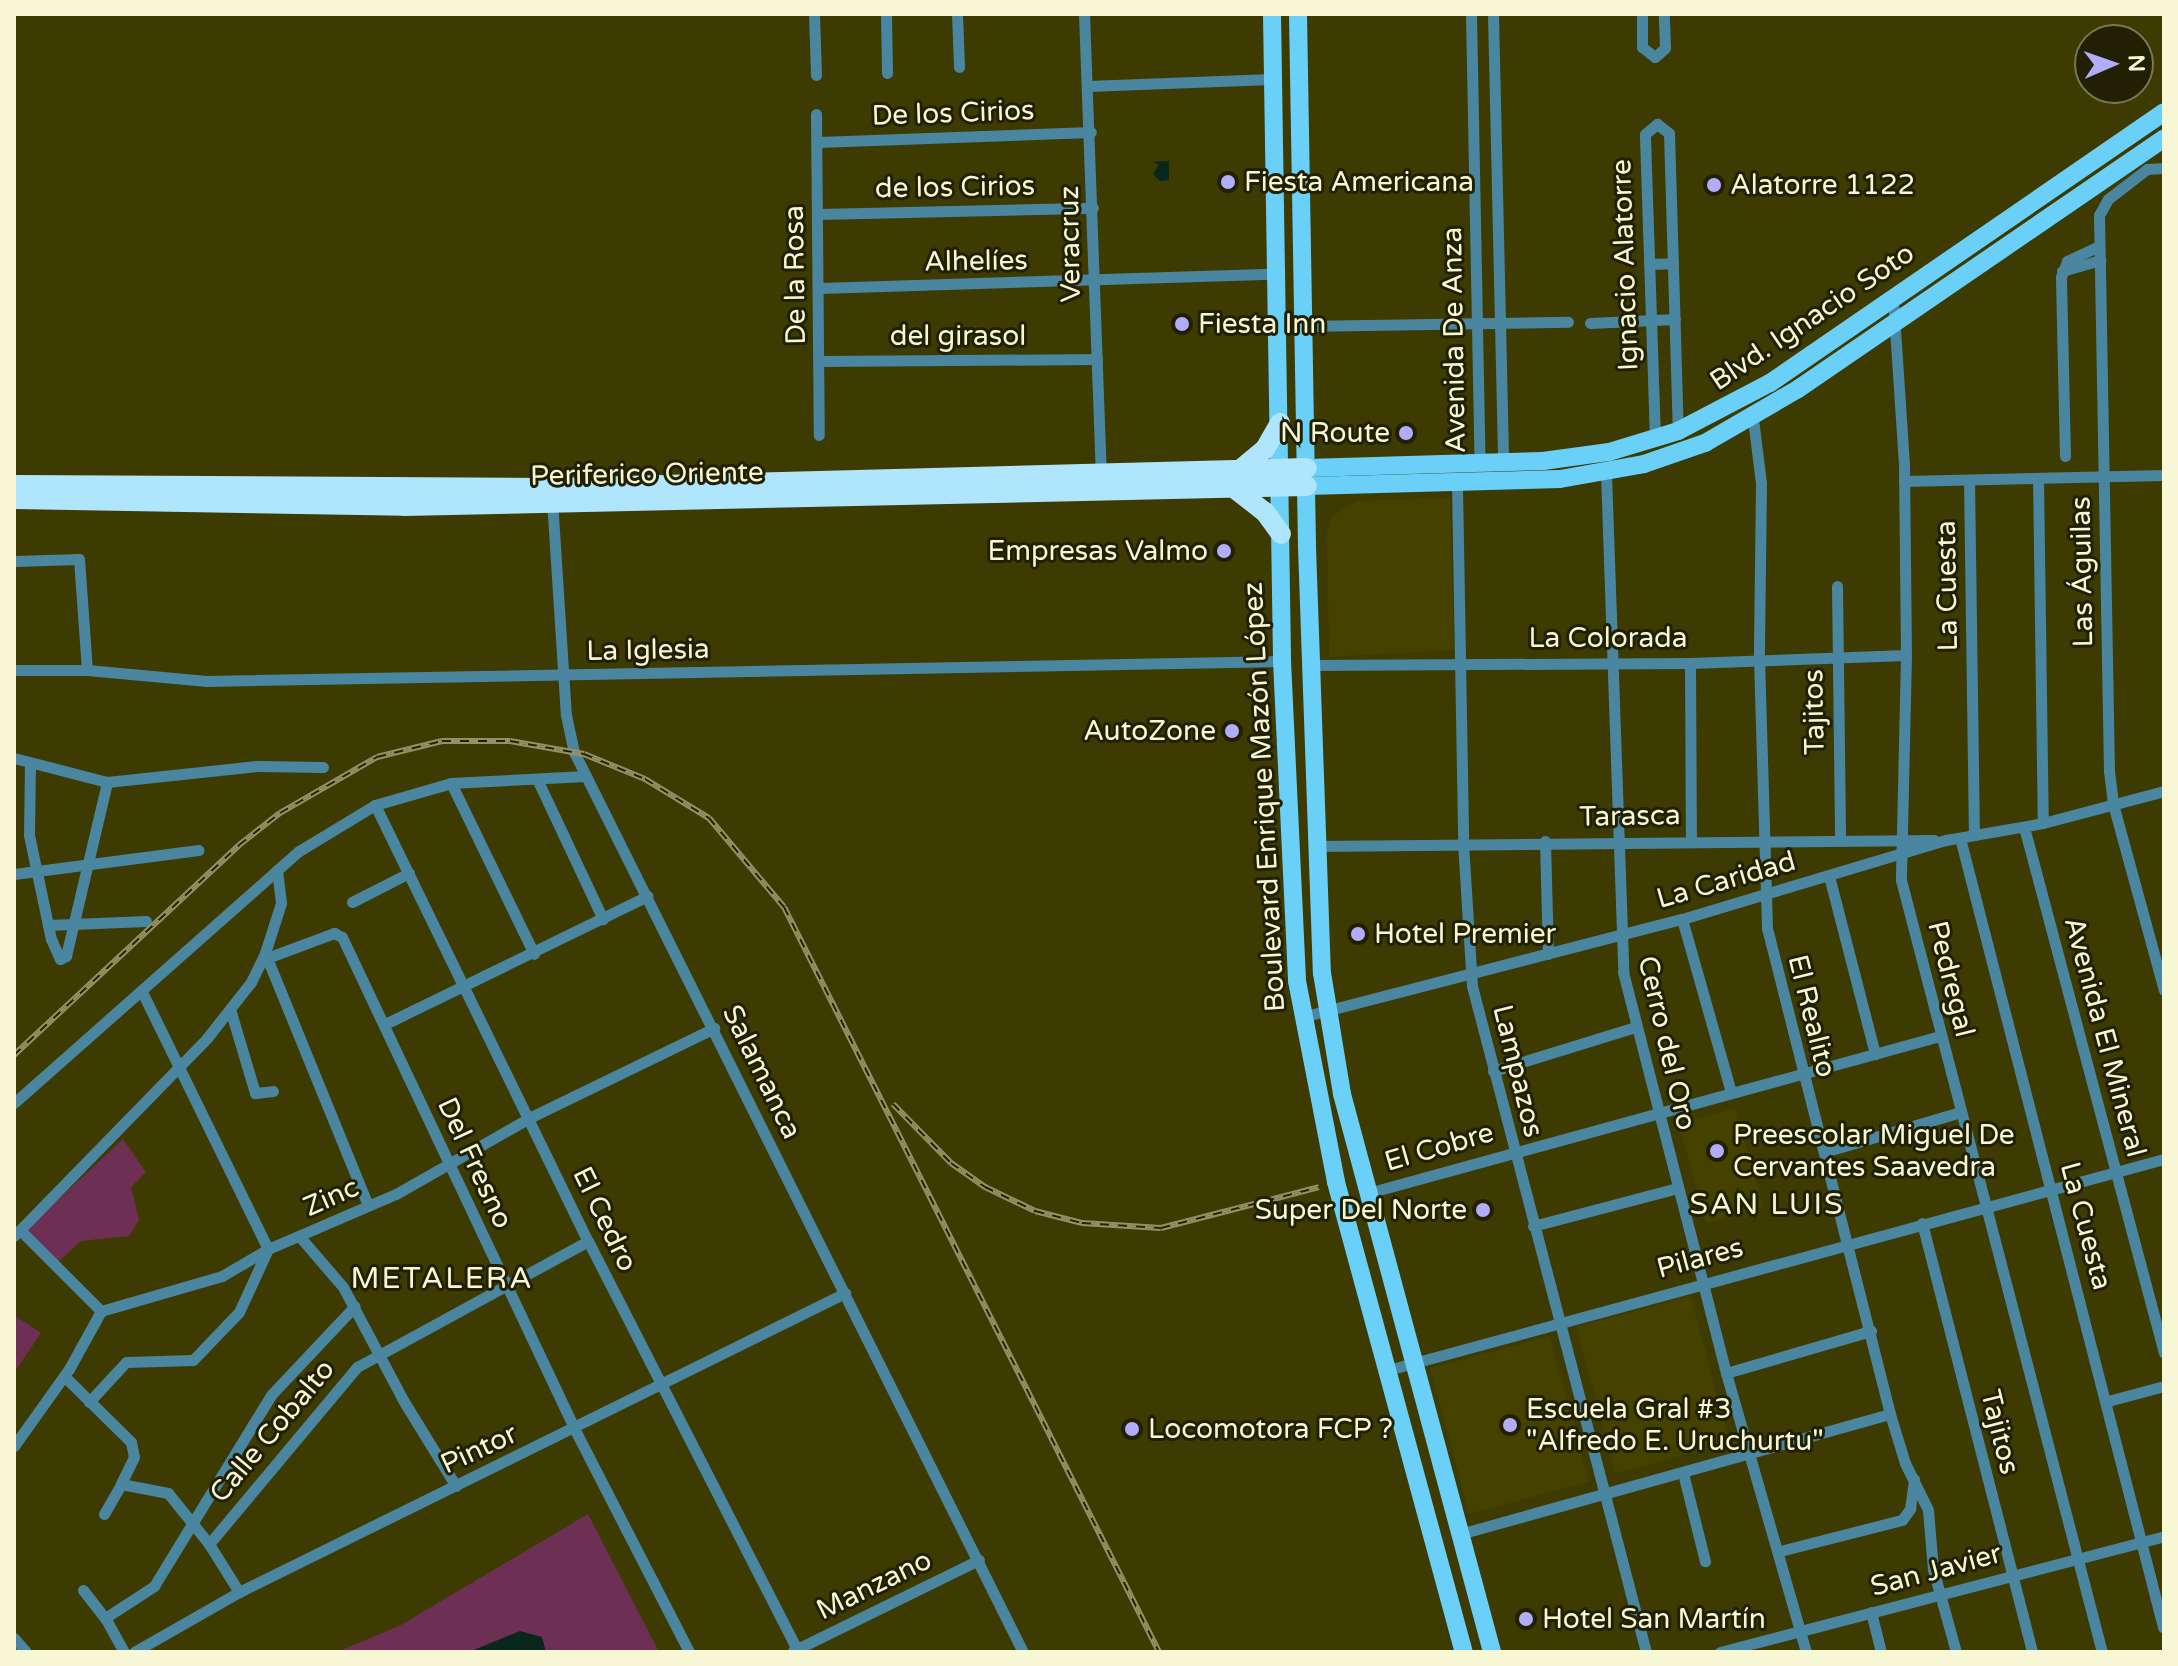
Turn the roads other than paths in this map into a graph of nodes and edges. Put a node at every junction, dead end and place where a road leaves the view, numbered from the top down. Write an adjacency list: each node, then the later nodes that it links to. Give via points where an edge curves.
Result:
1 (814, 14): 13 (street)
2 (886, 14): 12 (street)
3 (957, 14): 11 (street)
4 (1084, 14): 17 (street, Veracruz)
5 (1272, 14): 16 (main road, Boulevard Enrique Mazón López)
6 (1298, 14): 44 (main road, Boulevard Enrique Mazón López)
7 (1471, 14): 15 (street, Avenida De Anza)
8 (1493, 14): 14 (street, Avenida De Anza)
9 (1642, 14): 10 (street, via 1642,47 1655,57 1665,48)
10 (1664, 14)
11 (959, 67)
12 (887, 73)
13 (816, 75)
14 (1495, 77): 15 (street); 42 (street, Avenida De Anza)
15 (1473, 78): 41 (street, Avenida De Anza)
16 (1274, 79): 17 (street); 33 (main road, Boulevard Enrique Mazón López)
17 (1088, 86): 20 (street, Veracruz)
18 (2164, 112): 21 (main road, Blvd. Ignacio Soto)
19 (816, 114): 23 (street, De la Rosa)
20 (1091, 132): 23 (street, De los Cirios); 26 (street, Veracruz)
21 (2126, 137): 24 (street); 36 (main road, Blvd. Ignacio Soto)
22 (2164, 138): 24 (main road, Blvd. Ignacio Soto)
23 (818, 142): 27 (street, De la Rosa)
24 (2143, 162): 25 (street); 28 (street, Las Águilas, via 2102,206); 38 (main road, Blvd. Ignacio Soto)
25 (2164, 168)
26 (1093, 208): 27 (street, de los Cirios); 34 (street, Veracruz)
27 (819, 214): 35 (street, De la Rosa)
28 (2099, 246): 29 (street, Las Águilas); 32 (street, via 2067,261)
29 (2100, 260): 32 (street); 60 (street, Las Águilas)
30 (1673, 263): 31 (street); 31 (street, Ignacio Alatorre, via 1669,133 1657,124 1645,134); 37 (street, Ignacio Alatorre)
31 (1649, 264): 39 (street, Ignacio Alatorre)
32 (2062, 271): 54 (street)
33 (1277, 274): 34 (street, Alhelíes); 50 (main road, Boulevard Enrique Mazón López)
34 (1095, 283): 35 (street, Alhelíes); 45 (street, Veracruz)
35 (820, 288): 46 (street, De la Rosa)
36 (1893, 299): 38 (street, Pedregal); 51 (main road, Blvd. Ignacio Soto, via 1770,383)
37 (1675, 319): 39 (street); 51 (street, Ignacio Alatorre)
38 (1895, 319): 49 (main road, Blvd. Ignacio Soto); 65 (street, Pedregal)
39 (1651, 320): 43 (street); 53 (street, Ignacio Alatorre)
40 (1568, 322): 42 (street)
41 (1478, 323): 42 (street); 44 (street); 48 (street, Avenida De Anza)
42 (1501, 323): 47 (street, Avenida De Anza)
43 (1590, 323)
44 (1303, 326): 59 (main road, Boulevard Enrique Mazón López)
45 (1097, 359): 46 (street, del girasol); 66 (street, Veracruz)
46 (820, 361): 52 (street, De la Rosa)
47 (1503, 389): 48 (street); 55 (street, Avenida De Anza)
48 (1480, 390): 56 (street, Avenida De Anza)
49 (1753, 419): 57 (main road, Blvd. Ignacio Soto, via 1680,453); 76 (street, El Realito, via 1761,483)
50 (1280, 423): 61 (main road, Boulevard Enrique Mazón López); 62 (highway)
51 (1678, 431): 53 (main road, Blvd. Ignacio Soto); 57 (main road, via 1665,448 1614,463)
52 (819, 435)
53 (1655, 439): 55 (main road, Blvd. Ignacio Soto, via 1609,452)
54 (2065, 456)
55 (1503, 464): 56 (main road, Blvd. Ignacio Soto)
56 (1480, 469): 59 (main road, Blvd. Ignacio Soto); 68 (main road, via 1459,474)
57 (1606, 474): 68 (main road, Blvd. Ignacio Soto); 80 (street, Cerro del Oro)
58 (2164, 475): 60 (street)
59 (1307, 477): 61 (highway, Periferico Oriente); 68 (main road, Blvd. Ignacio Soto); 81 (main road, Boulevard Enrique Mazón López)
60 (2104, 477): 63 (street); 93 (street, Las Águilas)
61 (1281, 478): 62 (highway, Periferico Oriente); 71 (main road, Boulevard Enrique Mazón López)
62 (1238, 479): 66 (highway, Periferico Oriente); 71 (highway)
63 (2038, 479): 64 (street); 95 (street)
64 (1969, 480): 65 (street); 97 (street, La Cuesta)
65 (1904, 481): 74 (street, Pedregal)
66 (1101, 482): 69 (highway, Periferico Oriente)
67 (14, 485): 69 (highway, Periferico Oriente)
68 (1457, 486): 78 (street, Lampazos)
69 (552, 496): 70 (highway, Periferico Oriente); 84 (street, Salamanca)
70 (14, 499)
71 (1281, 534): 77 (main road, Boulevard Enrique Mazón López)
72 (14, 561): 83 (street, via 79,559)
73 (1837, 586): 75 (street, Tajitos)
74 (1906, 655): 75 (street, La Colorada); 102 (street, Pedregal)
75 (1838, 657): 76 (street, La Colorada); 99 (street, Tajitos)
76 (1759, 658): 79 (street, La Colorada); 98 (street, El Realito)
77 (1282, 661): 84 (street, La Iglesia); 134 (main road, Boulevard Enrique Mazón López)
78 (1460, 662): 80 (street, La Colorada); 81 (street, La Colorada); 106 (street, Lampazos)
79 (1690, 663): 80 (street, La Colorada); 101 (street)
80 (1613, 664): 103 (street, Cerro del Oro)
81 (1310, 665): 107 (main road, Boulevard Enrique Mazón López)
82 (14, 670): 83 (street, La Iglesia)
83 (87, 670): 84 (street, La Iglesia, via 206,681)
84 (563, 675): 88 (street, Salamanca, via 571,741)
85 (14, 758): 86 (street)
86 (30, 763): 90 (street); 112 (street, via 26,807)
87 (323, 767): 90 (street, via 257,766)
88 (586, 776): 89 (street); 117 (street, Salamanca)
89 (537, 779): 91 (street); 119 (street)
90 (107, 782): 110 (street)
91 (451, 783): 94 (street); 125 (street)
92 (2164, 791): 93 (street, La Caridad)
93 (2113, 804): 95 (street, La Caridad); 131 (street, Las Águilas)
94 (375, 805): 111 (street, via 307,845); 113 (street, El Cedro)
95 (2043, 823): 96 (street, La Caridad)
96 (2024, 827): 97 (street, La Caridad); 153 (street, Avenida El Mineral)
97 (1974, 835): 100 (street, La Caridad)
98 (1762, 838): 99 (street, Tarasca); 101 (street, Tarasca); 116 (street, El Realito)
99 (1840, 838): 102 (street, Tarasca)
100 (1960, 838): 104 (street, La Caridad); 155 (street, La Cuesta)
101 (1691, 839): 103 (street, Tarasca)
102 (1903, 839): 104 (street, Tarasca); 109 (street, Pedregal)
103 (1615, 840): 105 (street, Tarasca); 124 (street, Cerro del Oro)
104 (1946, 840): 109 (street, La Caridad)
105 (1545, 841): 106 (street, Tarasca); 126 (street)
106 (1463, 843): 107 (street, Tarasca); 128 (street, Lampazos)
107 (1315, 846): 133 (main road, Boulevard Enrique Mazón López)
108 (198, 850): 110 (street)
109 (1900, 855): 115 (street, La Caridad); 138 (street, Pedregal, via 1901,880)
110 (89, 864): 112 (street); 122 (street)
111 (277, 870): 127 (street, via 281,903); 130 (street)
112 (36, 871): 114 (street); 123 (street)
113 (409, 873): 118 (street); 129 (street, El Cedro)
114 (14, 874)
115 (1829, 876): 116 (street, La Caridad); 139 (street)
116 (1764, 895): 120 (street, La Caridad); 142 (street, El Realito, via 1770,945)
117 (647, 896): 119 (street); 137 (street, Salamanca)
118 (352, 902)
119 (603, 919): 125 (street)
120 (1682, 919): 124 (street, La Caridad); 144 (street)
121 (146, 921): 122 (street)
122 (72, 923): 123 (street); 123 (street, via 66,956 60,959)
123 (48, 925)
124 (1618, 935): 126 (street, La Caridad); 136 (street, Cerro del Oro)
125 (534, 954): 129 (street)
126 (1548, 954): 128 (street, La Caridad)
127 (266, 956): 132 (street); 135 (street, Del Fresno, via 338,933); 157 (street)
128 (1470, 974): 133 (street, La Caridad); 141 (street, Lampazos)
129 (465, 987): 135 (street); 148 (street, El Cedro)
130 (141, 990): 140 (street); 145 (street)
131 (2164, 990)
132 (230, 1009): 140 (street); 143 (street, via 255,1093)
133 (1328, 1010): 134 (street, La Caridad); 156 (main road, Boulevard Enrique Mazón López)
134 (1302, 1017): 176 (main road, Boulevard Enrique Mazón López, via 1336,1182)
135 (385, 1024): 152 (street, Del Fresno)
136 (1635, 1027): 141 (street); 146 (street, Cerro del Oro)
137 (714, 1028): 148 (street, Zinc); 168 (street, Salamanca)
138 (1940, 1036): 139 (street, El Cobre); 147 (street, Pedregal)
139 (1875, 1054): 142 (street, El Cobre)
140 (180, 1065): 161 (street); 165 (street)
141 (1493, 1071): 149 (street, Lampazos)
142 (1801, 1074): 144 (street, El Cobre); 150 (street, El Realito)
143 (273, 1091)
144 (1731, 1092): 146 (street, El Cobre)
145 (14, 1103)
146 (1657, 1111): 149 (street, El Cobre); 154 (street, Cerro del Oro)
147 (1961, 1112): 150 (street); 158 (street, Pedregal)
148 (529, 1118): 152 (street, Zinc); 163 (street, El Cedro)
149 (1513, 1150): 156 (street, El Cobre); 160 (street, Lampazos)
150 (1824, 1152): 164 (street, El Realito)
151 (2164, 1159): 153 (street, Pilares)
152 (447, 1165): 157 (street, Zinc); 167 (street, Del Fresno)
153 (2116, 1172): 155 (street, Pilares); 173 (street, Avenida El Mineral)
154 (1678, 1188): 160 (street); 166 (street, Cerro del Oro)
155 (2052, 1189): 158 (street, Pilares); 181 (street, La Cuesta)
156 (1368, 1193): 175 (main road, Boulevard Enrique Mazón López)
157 (368, 1206): 162 (street, Zinc)
158 (1988, 1206): 159 (street, Pilares); 199 (street, Pedregal)
159 (1922, 1223): 164 (street, Pilares); 202 (street, Tajitos)
160 (1533, 1226): 171 (street, Lampazos)
161 (17, 1233): 170 (street)
162 (300, 1237): 165 (street, Zinc); 169 (street)
163 (588, 1241): 167 (street, Calle Cobalto); 179 (street, El Cedro)
164 (1849, 1244): 166 (street, Pilares); 172 (street, El Realito)
165 (268, 1249): 170 (street, Zinc, via 205,1284); 182 (street, via 239,1312 193,1360 126,1362)
166 (1702, 1282): 171 (street, Pilares); 177 (street, Cerro del Oro)
167 (507, 1289): 174 (street, Calle Cobalto); 184 (street, Del Fresno)
168 (845, 1293): 179 (street, Pintor); 200 (street, Salamanca)
169 (355, 1306): 174 (street); 193 (street, via 271,1395)
170 (101, 1311): 178 (street)
171 (1560, 1321): 175 (street, Pilares); 191 (street, Lampazos)
172 (1871, 1331): 177 (street); 183 (street, El Realito)
173 (2164, 1353)
174 (379, 1355): 190 (street); 197 (street, Calle Cobalto, via 351,1373)
175 (1414, 1363): 176 (street, Pilares); 194 (main road, Boulevard Enrique Mazón López)
176 (1388, 1370): 218 (main road, Boulevard Enrique Mazón López)
177 (1726, 1373): 186 (street, Cerro del Oro)
178 (64, 1376): 182 (street); 185 (street)
179 (664, 1386): 184 (street, Pintor); 211 (street, El Cedro)
180 (2164, 1386): 181 (street)
181 (2108, 1401): 196 (street, La Cuesta)
182 (89, 1402): 189 (street, via 135,1450)
183 (1890, 1414): 186 (street); 188 (street, El Realito)
184 (575, 1430): 190 (street, Pintor); 216 (street, Del Fresno)
185 (14, 1446)
186 (1752, 1452): 187 (street); 198 (street, Cerro del Oro)
187 (1683, 1473): 191 (street); 201 (street)
188 (1914, 1479): 198 (street, via 1910,1509 1902,1520); 205 (street, El Realito, via 1928,1510 1929,1553)
189 (121, 1484): 192 (street); 193 (street, via 164,1490)
190 (456, 1486): 204 (street, Pintor)
191 (1605, 1495): 194 (street); 220 (street, Lampazos)
192 (104, 1514)
193 (192, 1521): 197 (street); 207 (street, via 149,1591)
194 (1460, 1534): 219 (main road, Boulevard Enrique Mazón López)
195 (2164, 1536): 196 (street, San Javier)
196 (2144, 1541): 199 (street, San Javier); 208 (street, La Cuesta)
197 (209, 1544): 204 (street)
198 (1780, 1551): 209 (street, Cerro del Oro)
199 (2077, 1558): 202 (street, San Javier); 225 (street, Pedregal)
200 (979, 1560): 211 (street, Manzano); 217 (street, Salamanca)
201 (1705, 1561)
202 (2012, 1576): 205 (street, San Javier); 224 (street, Tajitos)
203 (83, 1590): 207 (street)
204 (239, 1592): 215 (street, Pintor)
205 (1941, 1594): 206 (street, San Javier); 223 (street, El Realito)
206 (1871, 1612): 209 (street, San Javier); 222 (street)
207 (105, 1618): 214 (street)
208 (2163, 1627)
209 (1800, 1631): 212 (street, San Javier); 221 (street, Cerro del Oro)
210 (14, 1638): 213 (street)
211 (795, 1651)
212 (1725, 1651)
213 (26, 1652)
214 (124, 1652)
215 (134, 1652)
216 (689, 1652)
217 (1023, 1652)
218 (1464, 1652)
219 (1492, 1652)
220 (1646, 1652)
221 (1806, 1652)
222 (1881, 1652)
223 (1956, 1652)
224 (2032, 1652)
225 (2102, 1652)

